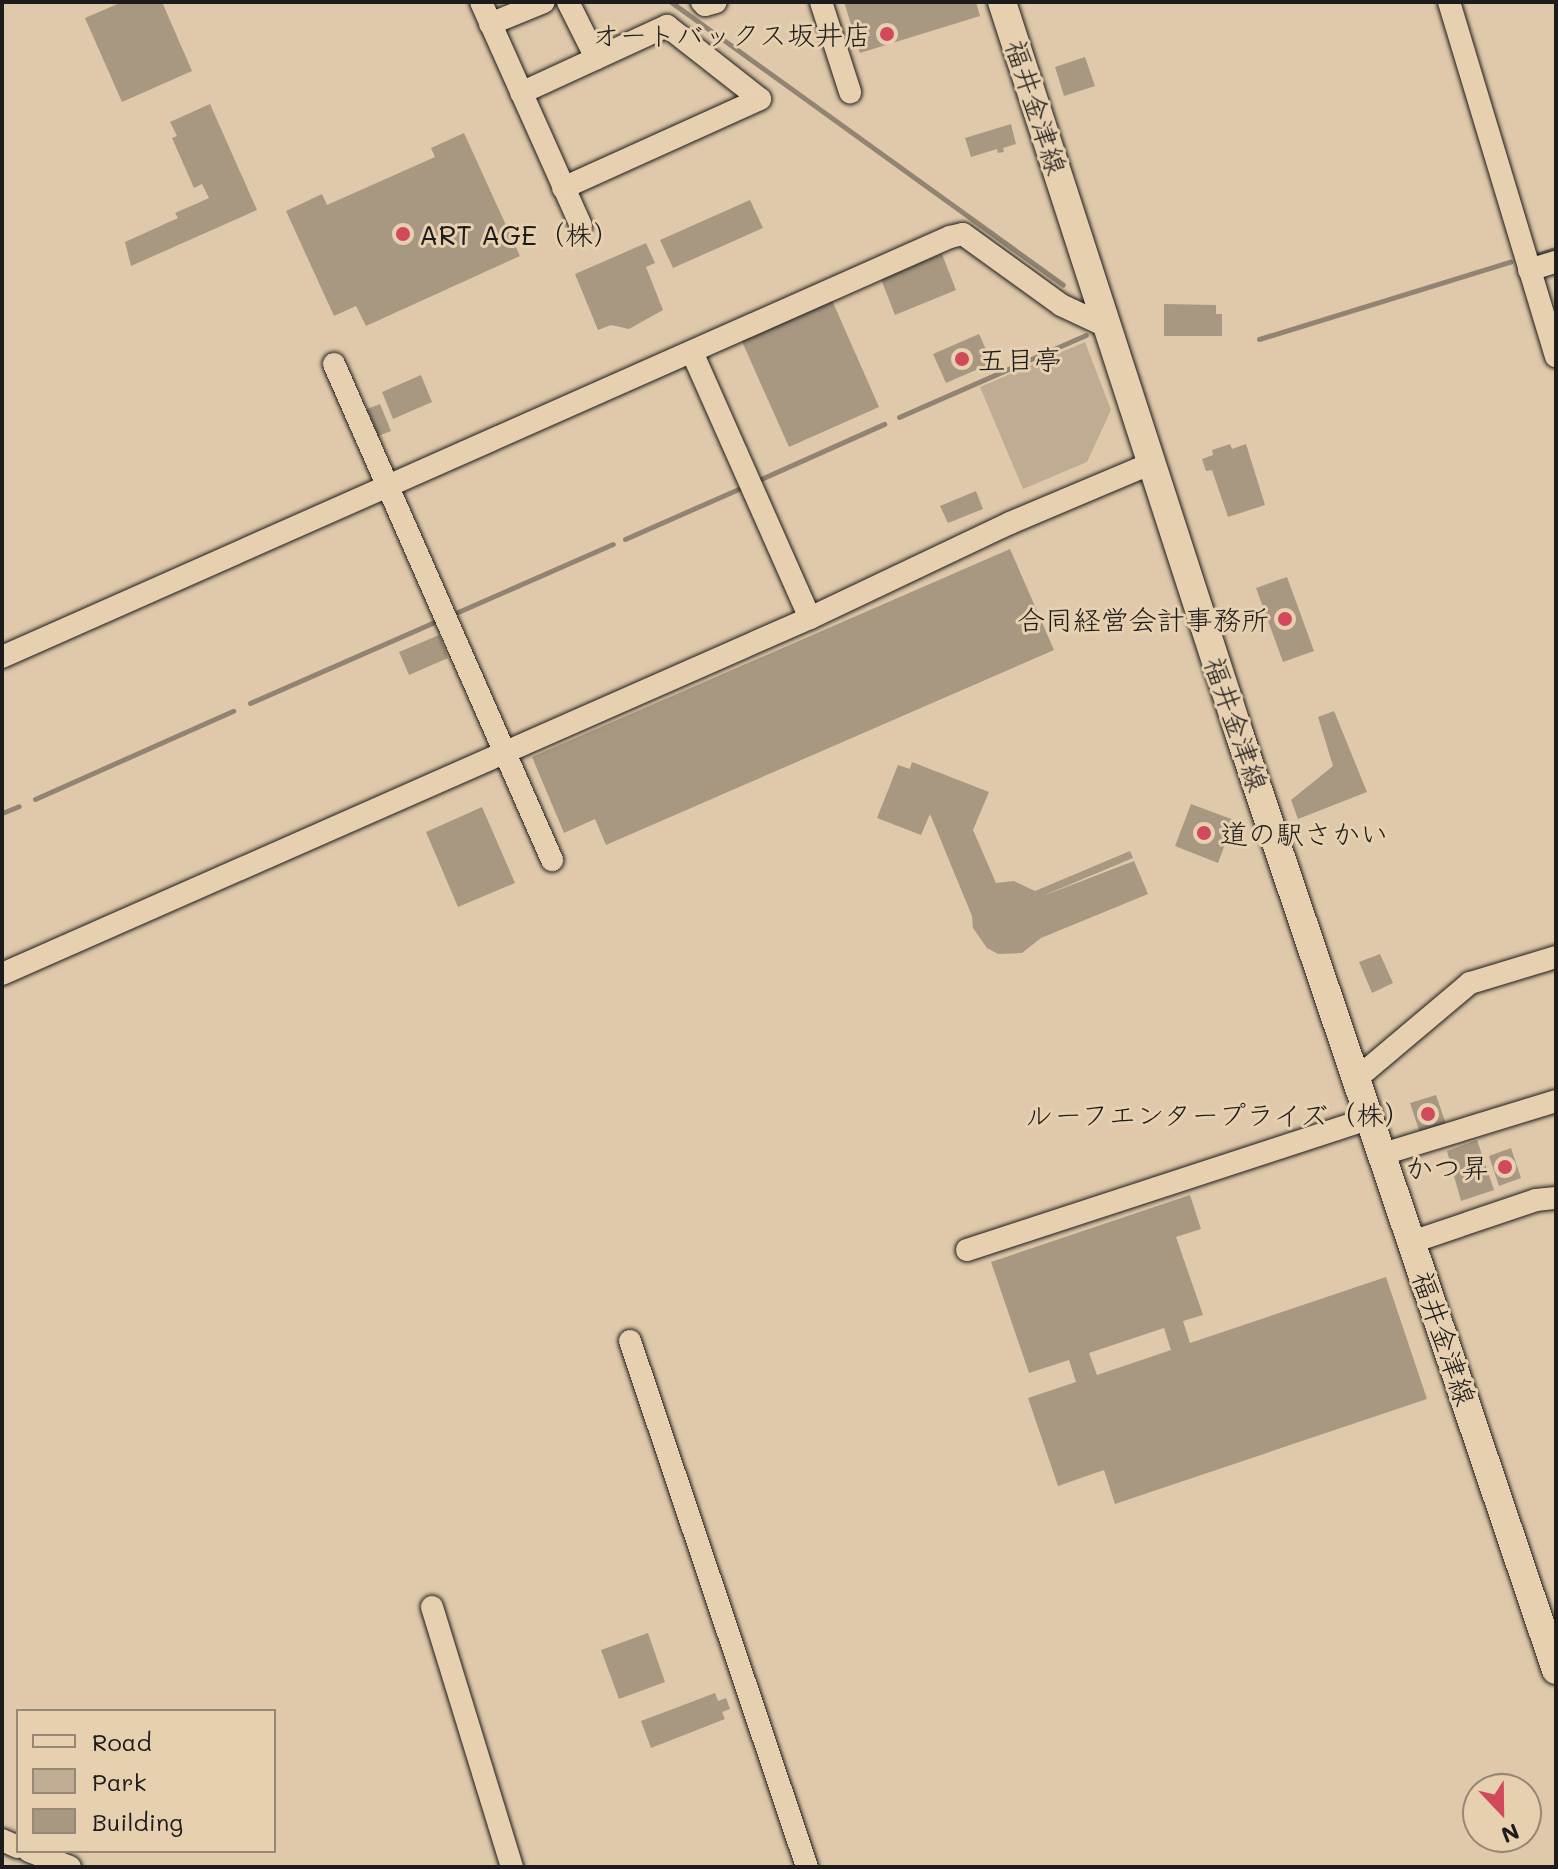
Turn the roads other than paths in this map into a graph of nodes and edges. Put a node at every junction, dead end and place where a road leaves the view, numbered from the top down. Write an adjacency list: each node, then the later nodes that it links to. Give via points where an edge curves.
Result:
1 (481, 2): 9 (street)
2 (544, 2): 9 (street)
3 (568, 2): 10 (street)
4 (702, 2): 5 (street)
5 (716, 2)
6 (821, 2): 11 (street)
7 (1002, 2): 17 (main road, 福井金津線)
8 (1449, 2): 16 (street)
9 (490, 24): 12 (street)
10 (596, 58): 12 (street); 13 (street, via 667,26 760,99)
11 (850, 92)
12 (521, 93): 13 (street)
13 (563, 188): 14 (street)
14 (581, 226)
15 (1556, 262): 16 (street)
16 (1529, 270): 19 (street)
17 (1108, 327): 18 (street, via 1061,305 963,234); 21 (main road, 福井金津線)
18 (692, 352): 22 (street); 23 (street)
19 (1556, 356)
20 (334, 364): 22 (street)
21 (1152, 463): 23 (street); 29 (main road, 福井金津線)
22 (388, 485): 24 (street); 25 (street)
23 (810, 618): 25 (street)
24 (2, 657)
25 (506, 752): 26 (street); 28 (street)
26 (552, 860)
27 (1556, 957): 29 (street, via 1470,983)
28 (2, 974)
29 (1356, 1079): 31 (main road, 福井金津線)
30 (1556, 1101): 32 (street)
31 (1370, 1118): 32 (main road, 福井金津線); 35 (street)
32 (1383, 1154): 34 (main road, 福井金津線)
33 (1556, 1198): 34 (street)
34 (1412, 1242): 38 (main road, 福井金津線)
35 (967, 1250)
36 (630, 1341): 42 (street)
37 (432, 1607): 41 (street)
38 (1556, 1670)
39 (34, 1853): 40 (street)
40 (70, 1867)
41 (512, 1867)
42 (807, 1867)

